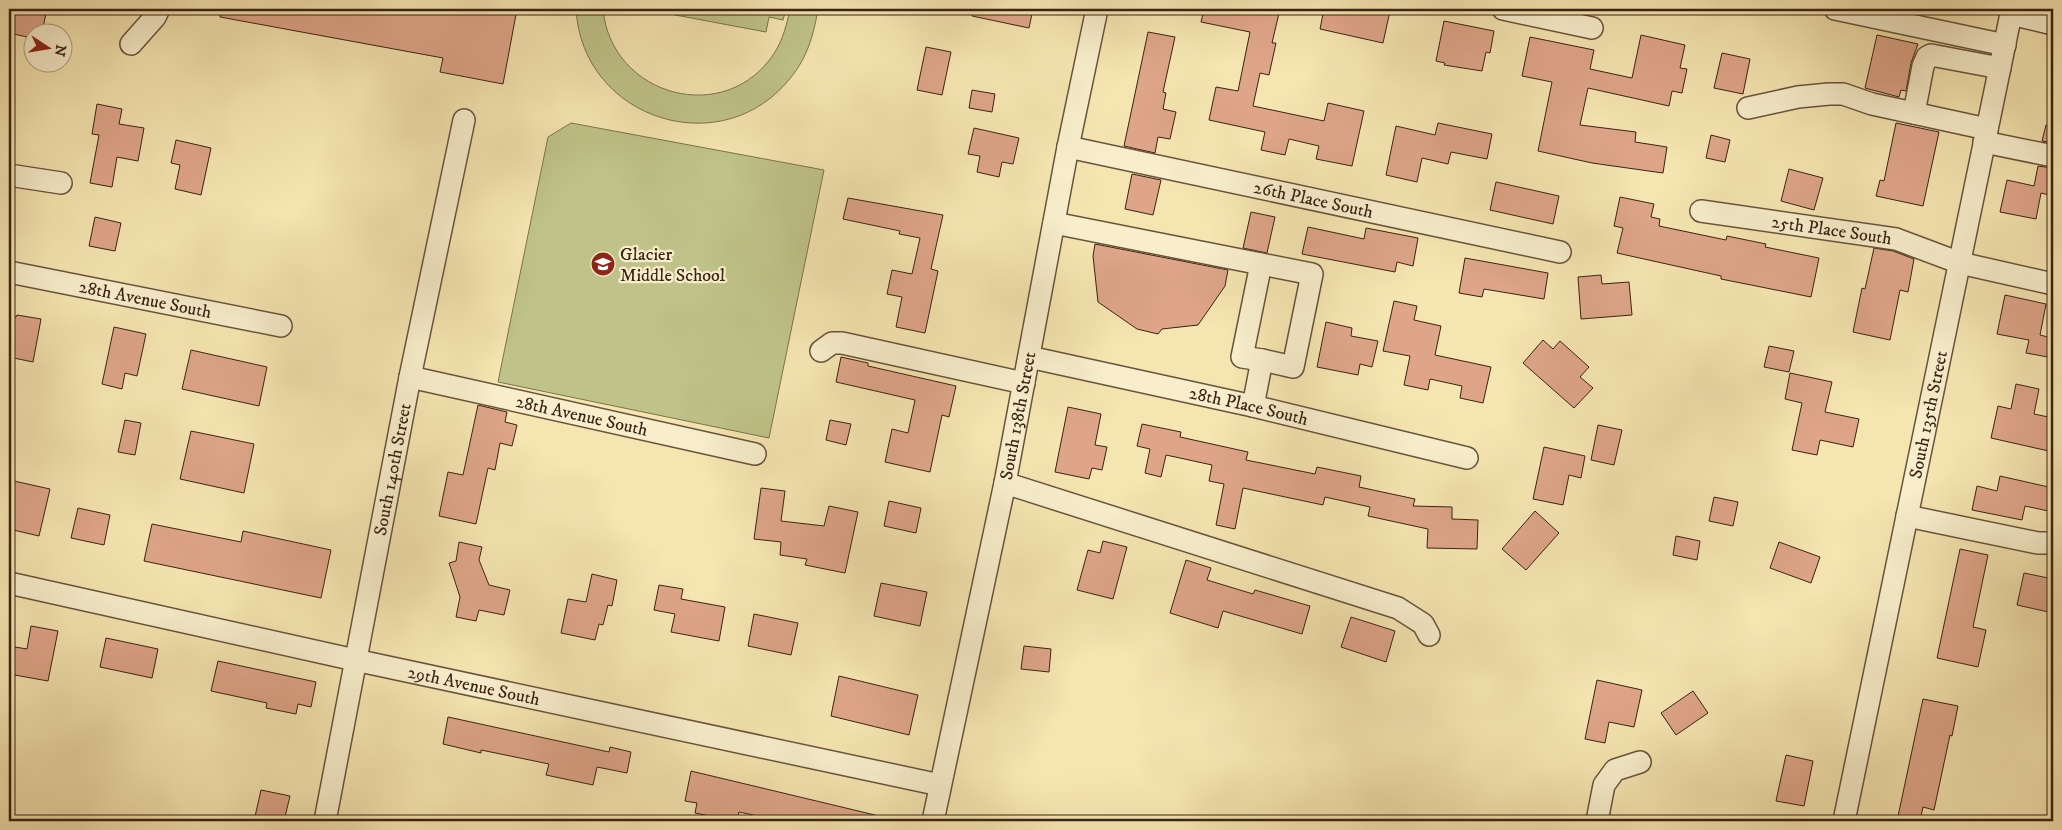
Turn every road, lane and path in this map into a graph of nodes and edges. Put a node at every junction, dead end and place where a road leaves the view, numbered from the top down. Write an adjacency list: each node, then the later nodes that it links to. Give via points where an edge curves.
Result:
1 (159, 9): 8 (street)
2 (1097, 9): 15 (street, South 138th Street)
3 (1503, 9): 7 (street)
4 (1835, 9): 9 (street)
5 (2011, 12): 6 (street); 9 (street, South 135th Street)
6 (2053, 24)
7 (1592, 28)
8 (130, 44)
9 (2005, 45): 10 (street, South 135th Street)
10 (2000, 68): 12 (street, via 1931,55 1926,57); 14 (street, South 135th Street)
11 (1748, 108): 12 (street, via 1798,97 1843,94)
12 (1914, 113): 14 (street)
13 (464, 120): 30 (street, South 140th Street)
14 (1986, 135): 16 (street); 22 (street, South 135th Street)
15 (1068, 147): 20 (street, South 138th Street); 21 (street, 26th Place South)
16 (2053, 156)
17 (9, 175): 18 (street)
18 (61, 184)
19 (1700, 211): 22 (street, 25th Place South, via 1896,239)
20 (1054, 223): 23 (street); 28 (street, South 138th Street)
21 (1560, 252)
22 (1960, 263): 25 (street, 25th Place South); 36 (street, South 135th Street)
23 (1261, 264): 29 (street, via 1242,357); 29 (street, via 1312,274 1293,367)
24 (9, 272): 26 (street, 28th Avenue South)
25 (2053, 284)
26 (281, 326)
27 (821, 351): 31 (street, via 832,343 842,343)
28 (1029, 356): 31 (street, South 138th Street); 32 (street, 28th Place South)
29 (1262, 360): 32 (street)
30 (410, 377): 33 (street, 28th Avenue South); 40 (street, South 140th Street)
31 (1024, 384): 35 (street, South 138th Street)
32 (1253, 406): 34 (street, 28th Place South)
33 (755, 454)
34 (1467, 458)
35 (1005, 483): 39 (street, via 1398,608 1423,624); 42 (street, South 138th Street)
36 (1907, 516): 37 (street, via 2038,543); 46 (street, South 135th Street)
37 (2053, 543)
38 (9, 583): 40 (street, 29th Avenue South)
39 (1429, 634)
40 (354, 660): 42 (street, 29th Avenue South); 43 (street, South 140th Street)
41 (1640, 762): 45 (street, via 1615,770 1604,785)
42 (940, 785): 44 (street, South 138th Street)
43 (325, 821)
44 (933, 821)
45 (1596, 821)
46 (1844, 821)

